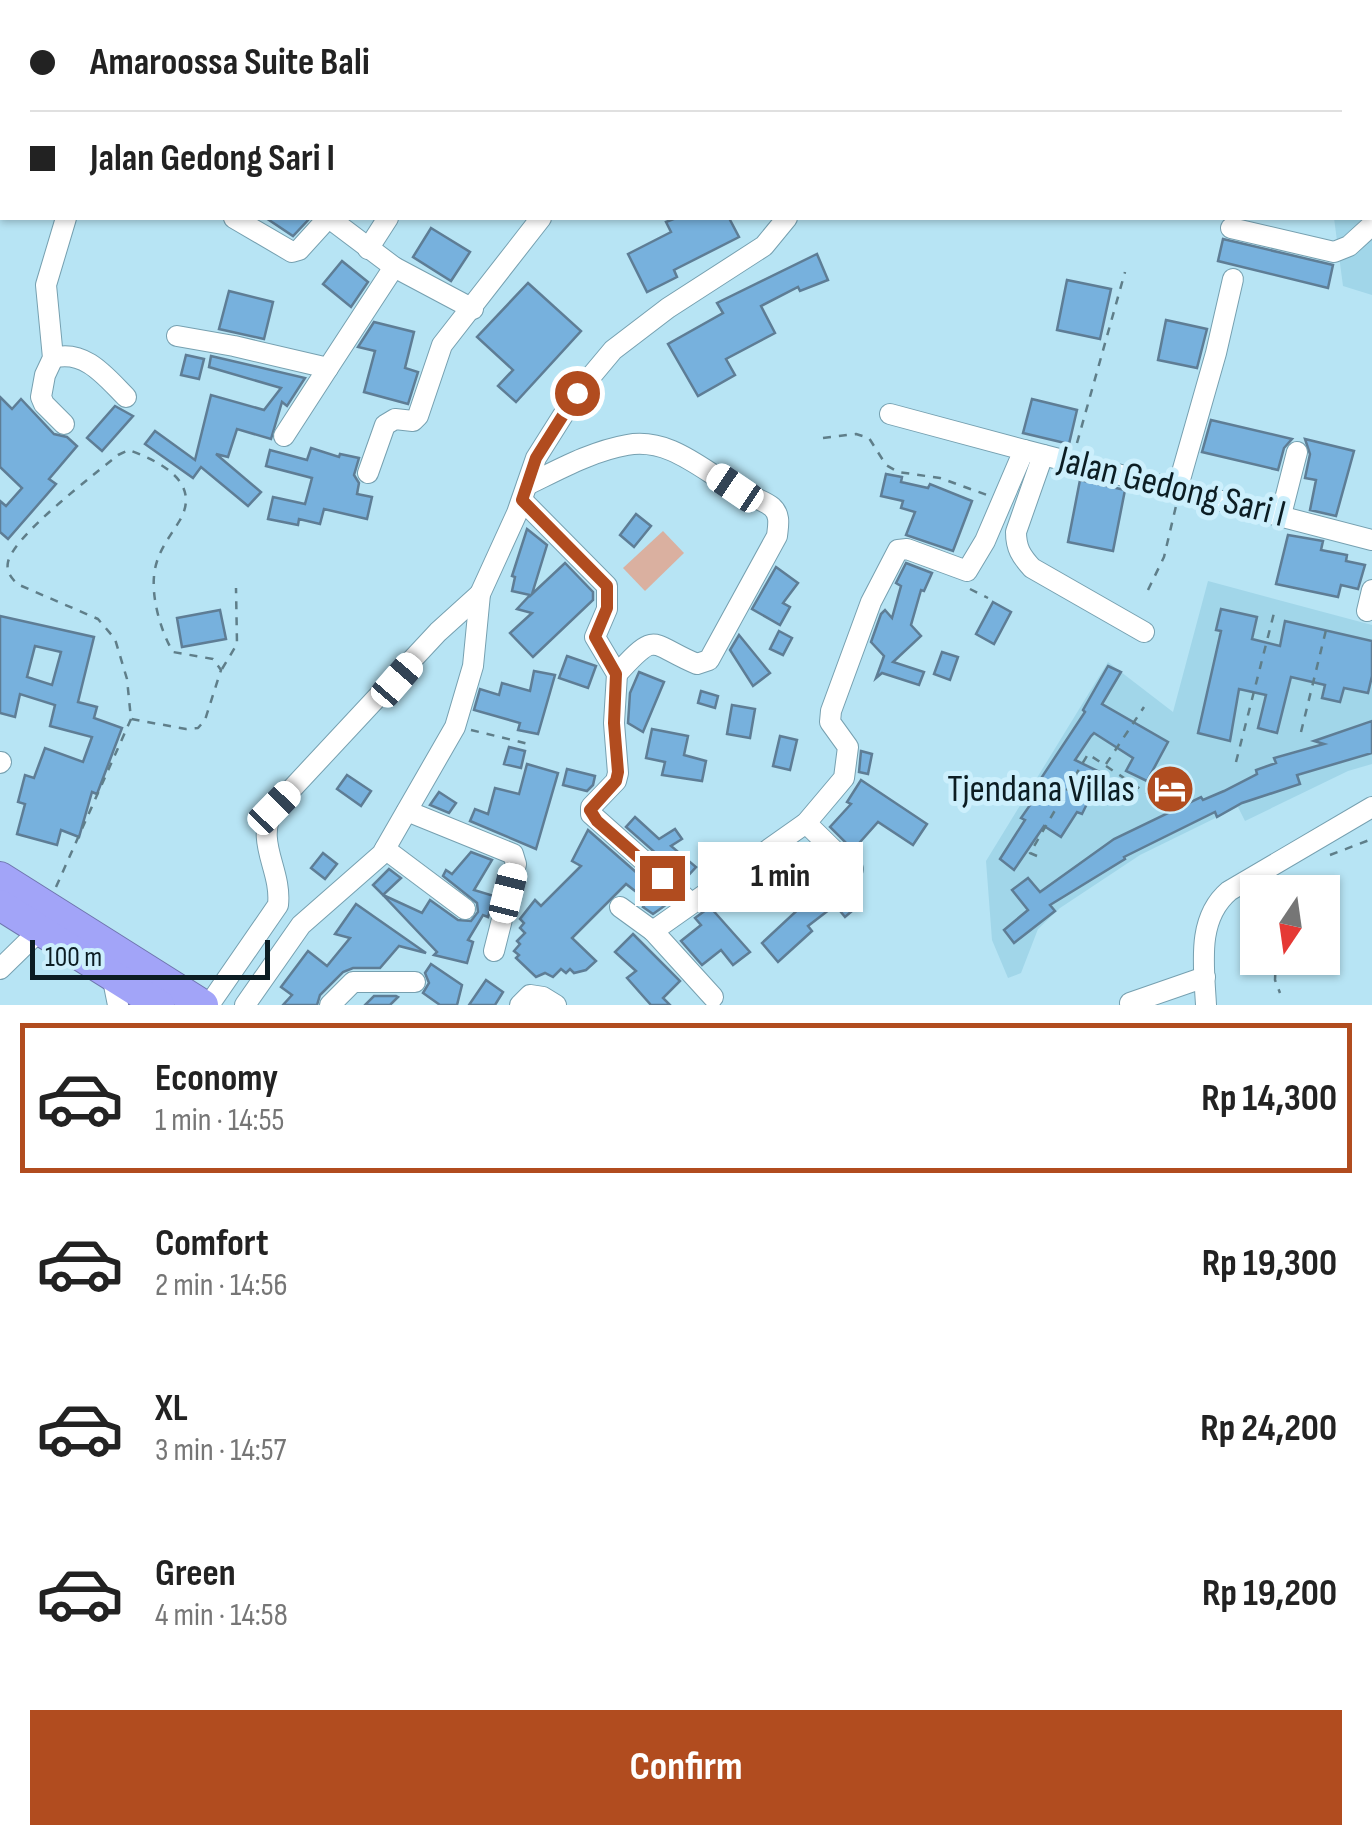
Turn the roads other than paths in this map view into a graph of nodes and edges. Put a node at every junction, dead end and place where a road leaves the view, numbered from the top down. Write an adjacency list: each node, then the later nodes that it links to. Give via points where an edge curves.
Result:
1 (65, 220): 15 (street, via 46,285)
2 (237, 220): 3 (street, via 292,252)
3 (326, 220)
4 (331, 220): 10 (street)
5 (387, 220): 10 (street)
6 (540, 220): 13 (street)
7 (785, 220): 25 (street, via 764,246 613,350 547,438)
8 (1372, 225): 9 (street, via 1334,252)
9 (1231, 228)
10 (368, 249): 11 (street)
11 (394, 267): 13 (street); 16 (street)
12 (1233, 279): 24 (street)
13 (473, 309): 23 (street, via 442,345 418,416 384,425)
14 (177, 336): 16 (street)
15 (53, 358): 17 (street, via 88,362); 19 (street, via 42,397)
16 (328, 368): 20 (street)
17 (126, 398)
18 (890, 414): 21 (street)
19 (64, 424)
20 (284, 436)
21 (1034, 452): 24 (street, Jalan Gedong Sari I); 31 (street, via 1016,532 1022,558); 35 (street, Jalan Gedong Sari I, via 967,571 898,550 870,602 831,711 830,722 848,747 844,778)
22 (1297, 452): 26 (street)
23 (368, 472)
24 (1177, 490): 26 (street, Jalan Gedong Sari I)
25 (524, 493): 29 (street); 32 (street, via 607,586 607,608 595,637); 32 (street, via 594,455 649,445 675,451 777,513 777,536 709,660 697,664 652,644)
26 (1281, 515): 27 (street, Jalan Gedong Sari I)
27 (1372, 540)
28 (1372, 590): 30 (street)
29 (480, 594): 34 (street, via 473,666 456,727); 53 (street, via 274,808 265,840 280,886 278,904)
30 (1367, 611)
31 (1144, 632)
32 (616, 674): 39 (street, via 616,781 590,810)
33 (1372, 807): 47 (street, via 1218,901 1207,930)
34 (407, 811): 36 (street); 45 (street, via 513,854)
35 (806, 822): 37 (street); 39 (street, Jalan Gedong Sari I)
36 (385, 849): 41 (street); 54 (street, via 301,924)
37 (853, 869)
38 (0, 878): 43 (highway)
39 (691, 903): 44 (street, Jalan Gedong Sari I)
40 (620, 907): 44 (street)
41 (466, 908)
42 (3, 911): 43 (highway)
43 (43, 918): 46 (street); 49 (highway); 53 (highway)
44 (653, 931): 50 (street)
45 (494, 951)
46 (0, 969)
47 (1205, 976): 51 (street); 58 (street)
48 (415, 982): 55 (street, via 352,982)
49 (115, 990): 52 (highway)
50 (713, 996)
51 (1130, 1003)
52 (159, 1005)
53 (206, 1005)
54 (245, 1005)
55 (330, 1005)
56 (520, 1005): 57 (street, via 536,995)
57 (556, 1005)
58 (1206, 1005)

